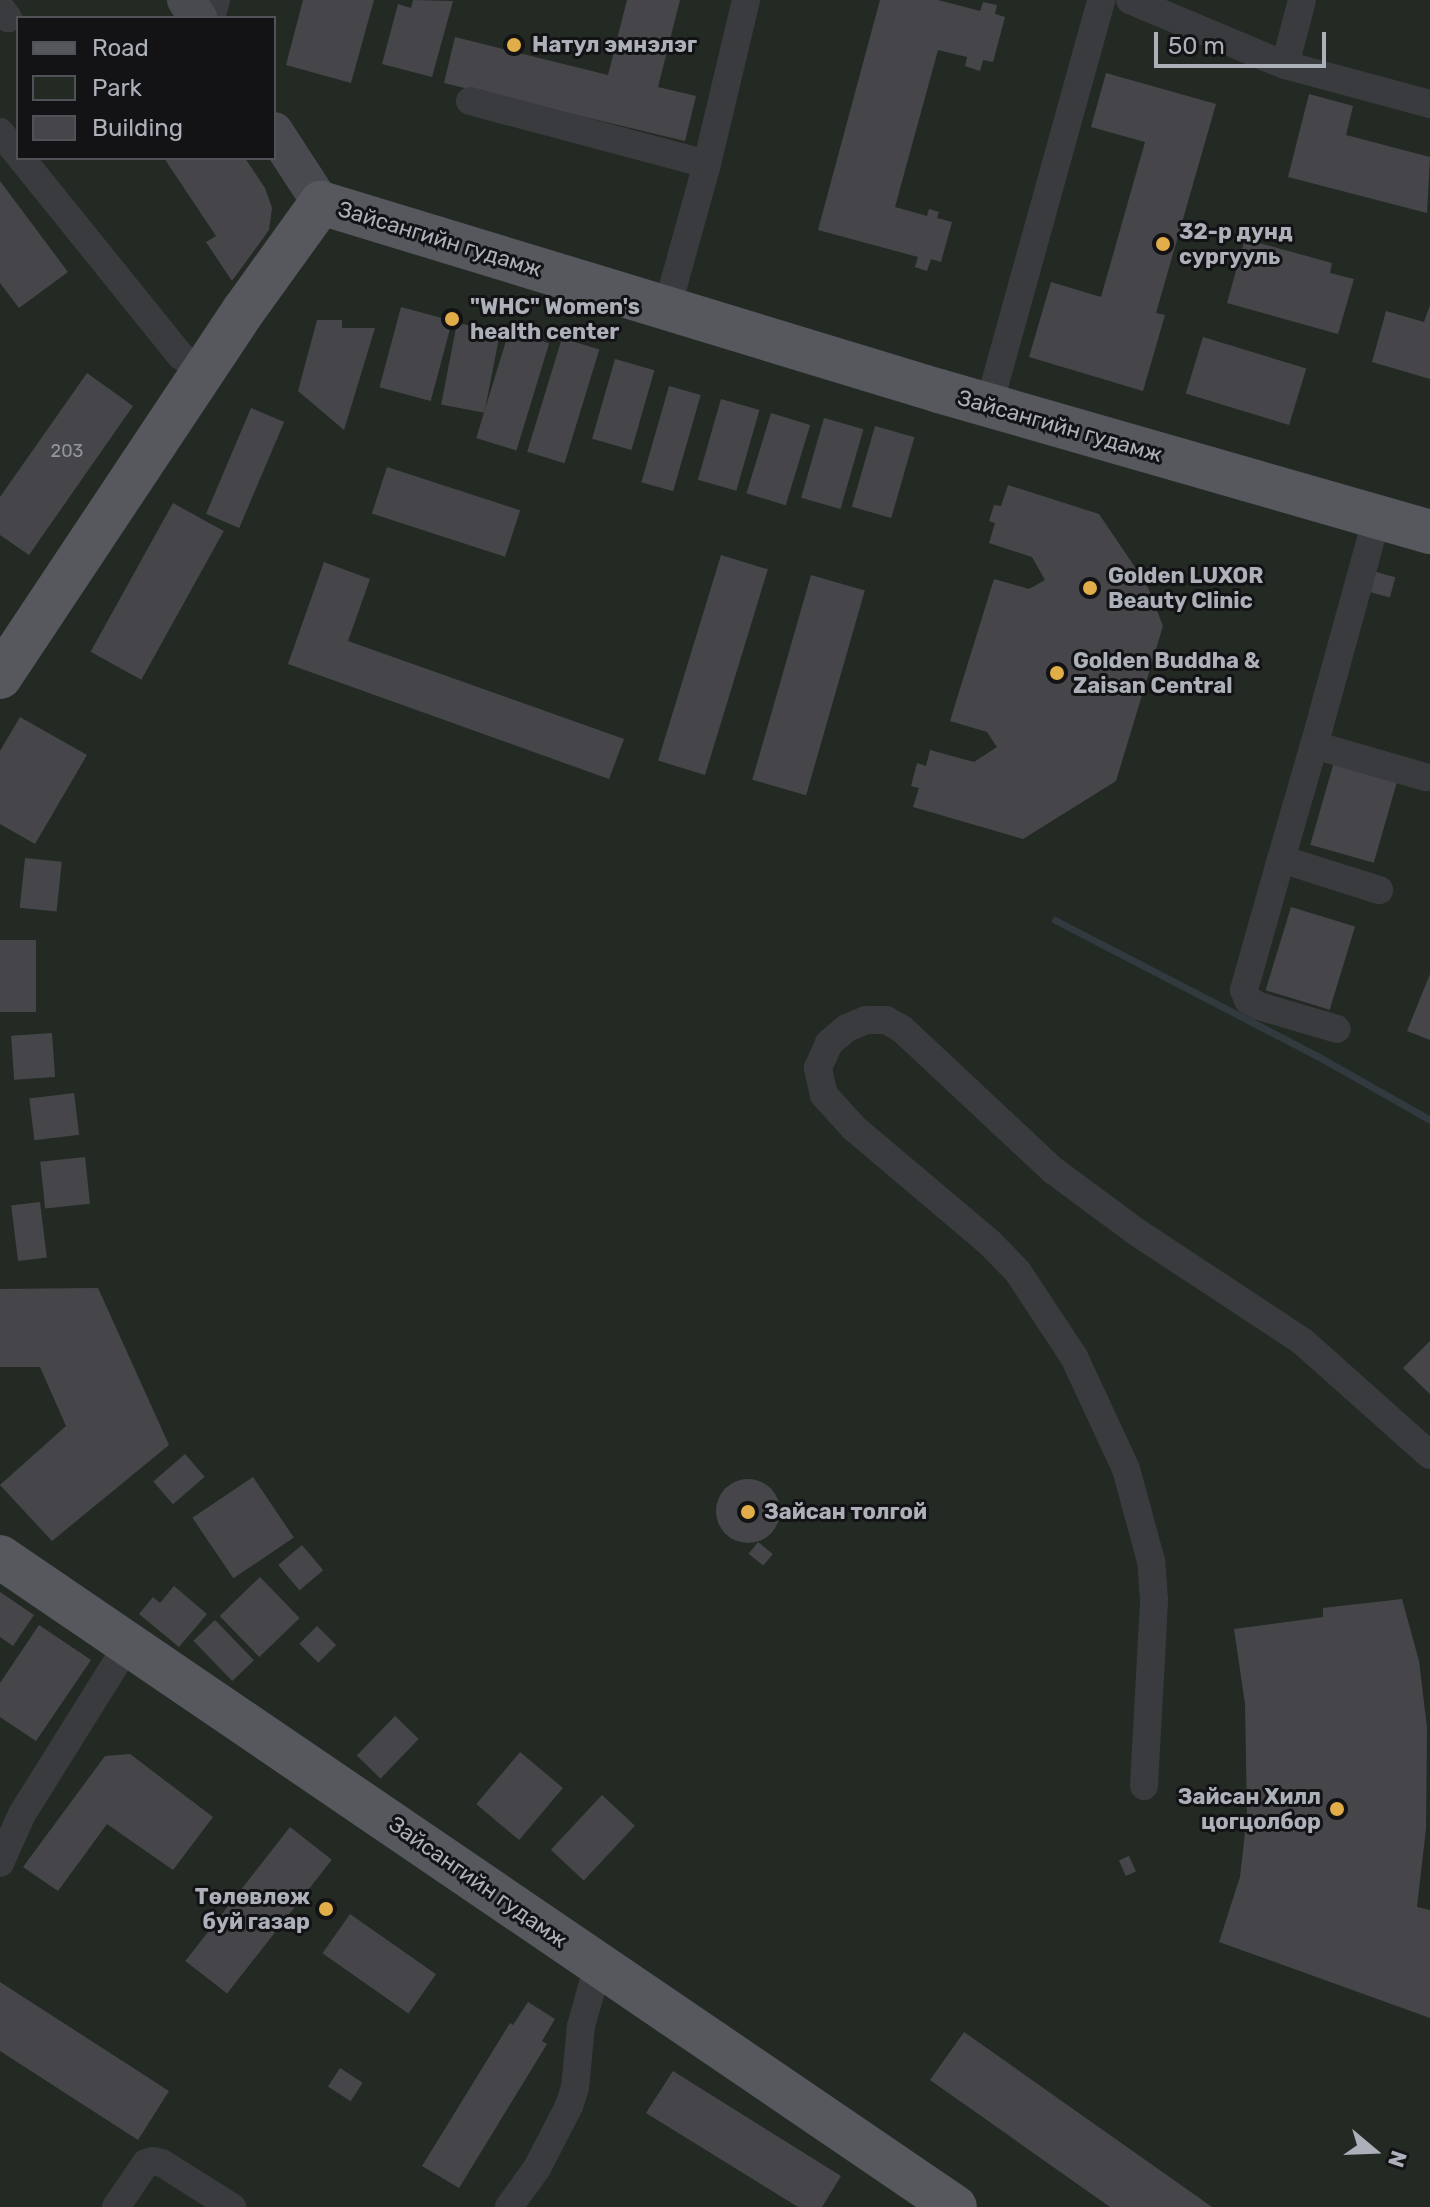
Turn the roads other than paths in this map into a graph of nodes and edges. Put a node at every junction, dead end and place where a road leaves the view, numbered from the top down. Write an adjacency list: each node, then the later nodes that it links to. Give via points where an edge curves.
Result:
1 (746, 0): 12 (street)
2 (1101, 0): 16 (street)
3 (1130, 0): 5 (street)
4 (1302, 0): 5 (street)
5 (1285, 65): 7 (street)
6 (470, 101): 12 (street)
7 (1430, 104)
8 (0, 132): 10 (street)
9 (276, 134): 13 (street)
10 (16, 151)
11 (23, 160): 15 (street)
12 (707, 164): 14 (street)
13 (321, 203): 14 (main road, Зайсангийн гудамж); 19 (main road, Зайсангийн гудамж)
14 (667, 308): 16 (main road, Зайсангийн гудамж)
15 (181, 356)
16 (989, 405): 17 (main road, Зайсангийн гудамж)
17 (1377, 517): 18 (main road, Зайсангийн гудамж); 20 (street)
18 (1430, 532)
19 (5, 659)
20 (1314, 745): 21 (street); 22 (street)
21 (1425, 777)
22 (1281, 859): 23 (street); 24 (street, via 1244,990 1259,1006)
23 (1379, 890)
24 (1337, 1029)
25 (1430, 1455): 28 (street, via 1302,1341 1054,1171 902,1029 886,1020 866,1020 829,1043 817,1077 824,1095 854,1128 1018,1272 1074,1357 1126,1469 1151,1561 1154,1600)
26 (0, 1557): 27 (main road, Зайсангийн гудамж)
27 (129, 1643): 29 (street, via 22,1814); 30 (main road, Зайсангийн гудамж)
28 (1144, 1786)
29 (0, 1863)
30 (598, 1966): 33 (street, via 581,2026 569,2106 537,2168); 34 (main road, Зайсангийн гудамж)
31 (116, 2207): 32 (street, via 146,2163 153,2161)
32 (232, 2207)
33 (509, 2207)
34 (955, 2207)

